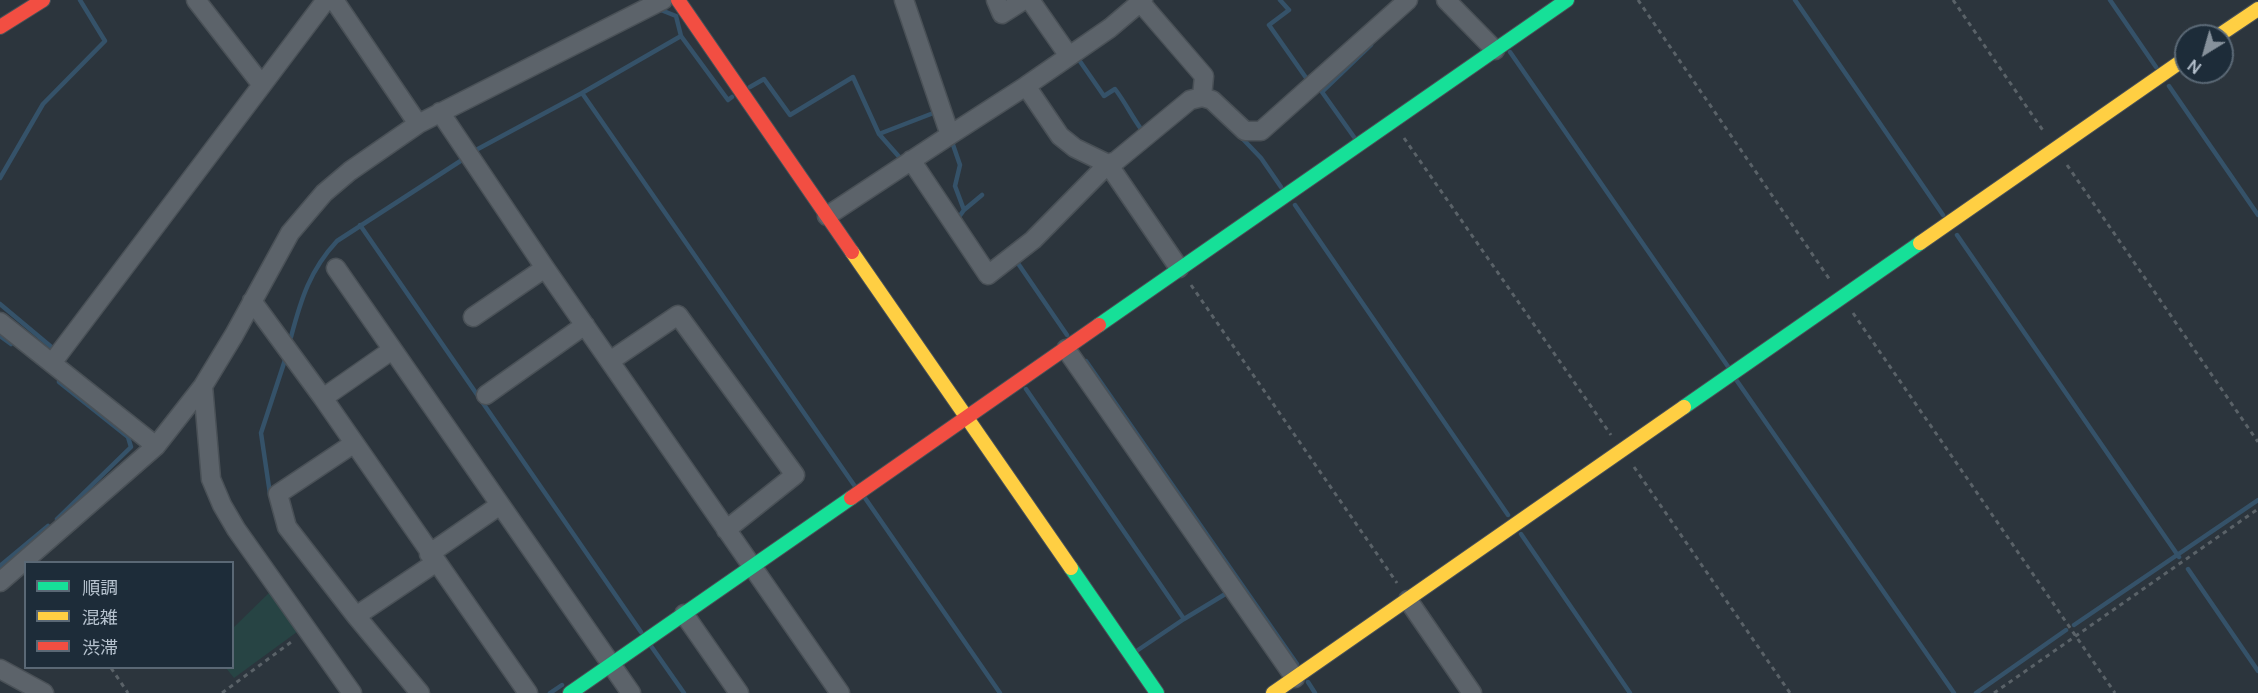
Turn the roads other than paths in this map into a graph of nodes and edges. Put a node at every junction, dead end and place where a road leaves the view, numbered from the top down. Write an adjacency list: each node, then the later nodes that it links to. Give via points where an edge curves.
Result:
1 (43, 0): 16 (street)
2 (196, 0): 20 (street)
3 (663, 0): 23 (street)
4 (678, 0): 28 (street)
5 (904, 0): 25 (street)
6 (996, 0): 7 (street, via 1002,14)
7 (1024, 0)
8 (1030, 0): 18 (street)
9 (1408, 0): 22 (street, via 1261,131 1245,131 1212,100)
10 (1446, 0): 17 (street)
11 (1567, 0): 17 (street)
12 (1142, 1): 18 (street); 22 (street, via 1204,76)
13 (335, 2): 20 (street); 24 (street)
14 (2258, 9): 15 (street)
15 (2234, 25)
16 (0, 27)
17 (1495, 50): 31 (street)
18 (1069, 56): 21 (street)
19 (2174, 66): 53 (street)
20 (262, 85): 39 (street)
21 (1026, 86): 25 (street); 27 (street, via 1060,136)
22 (1202, 97): 27 (street, via 1190,100)
23 (440, 112): 24 (street); 30 (street)
24 (418, 124): 32 (street, via 324,193 290,233)
25 (950, 135): 26 (street)
26 (910, 160): 27 (street, via 988,275 1033,240); 28 (street)
27 (1108, 164): 31 (street)
28 (827, 216): 43 (street)
29 (336, 268): 37 (street)
30 (545, 268): 33 (street); 35 (street)
31 (1179, 268): 36 (street)
32 (252, 301): 40 (street); 42 (street)
33 (473, 317)
34 (0, 322): 39 (street)
35 (585, 325): 38 (street); 41 (street)
36 (1066, 349): 43 (street); 58 (street)
37 (393, 350): 42 (street); 46 (street)
38 (610, 361): 47 (street); 47 (street, via 678,315 795,475)
39 (52, 363): 45 (street)
40 (203, 386): 45 (street); 60 (street, via 211,480 222,505)
41 (486, 394)
42 (323, 398): 44 (street)
43 (966, 417): 51 (street); 67 (street)
44 (353, 444): 48 (street); 55 (street, via 278,494 287,527)
45 (156, 446): 49 (street)
46 (500, 505): 48 (street); 56 (street)
47 (726, 530): 51 (street)
48 (432, 558): 55 (street); 62 (street)
49 (24, 561)
50 (24, 561): 52 (street)
51 (752, 567): 54 (street); 66 (street)
52 (0, 582)
53 (1408, 600): 58 (street); 69 (street)
54 (684, 614): 56 (street); 65 (street)
55 (356, 616): 61 (street)
56 (611, 664): 63 (street); 64 (street)
57 (0, 669): 59 (street)
58 (1295, 678): 68 (street)
59 (44, 693)
60 (352, 693)
61 (420, 693)
62 (528, 693)
63 (570, 693)
64 (631, 693)
65 (739, 693)
66 (840, 693)
67 (1157, 693)
68 (1273, 693)
69 (1472, 693)

